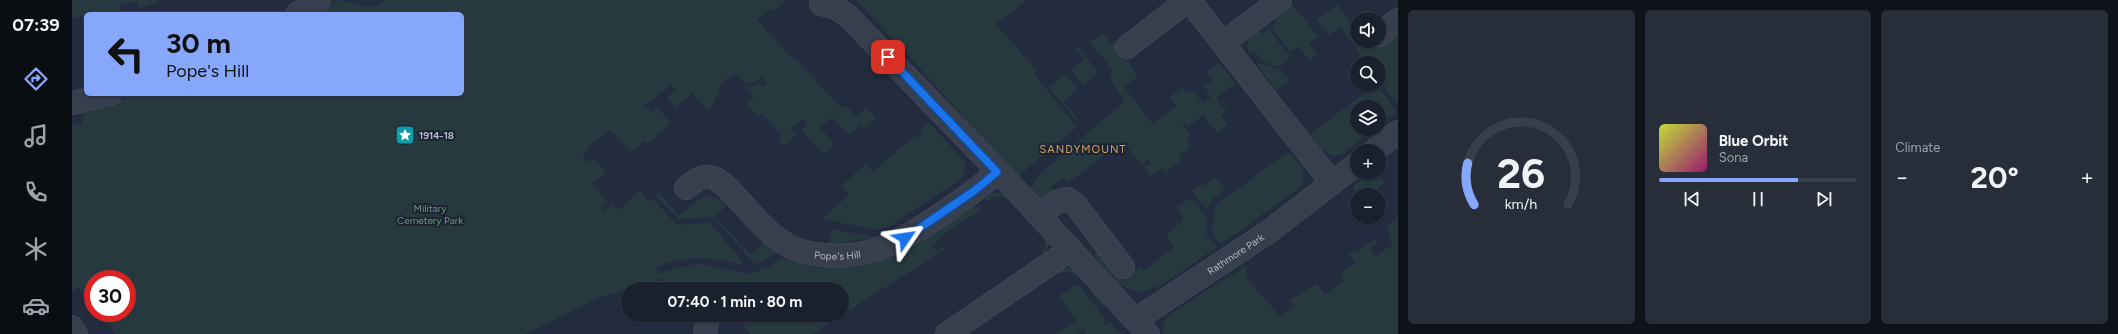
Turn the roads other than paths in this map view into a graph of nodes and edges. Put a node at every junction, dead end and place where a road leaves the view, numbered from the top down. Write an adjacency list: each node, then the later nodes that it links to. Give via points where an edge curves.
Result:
1 (319, 0): 5 (street)
2 (1188, 0): 8 (street); 9 (street)
3 (1280, 0): 8 (street)
4 (822, 2): 15 (street, via 847,15)
5 (299, 12)
6 (1398, 20): 7 (street)
7 (1386, 29)
8 (1223, 43): 16 (street)
9 (1127, 47)
10 (102, 96): 11 (street)
11 (72, 103)
12 (1398, 132): 13 (street)
13 (1383, 144)
14 (1350, 169): 16 (street, Rathmore Park)
15 (997, 172): 17 (street, Pope's Hill, via 974,191 896,243 856,254 829,256 807,253 789,246 774,236 725,185 710,176 700,178); 18 (street)
16 (1332, 183): 24 (street, Rathmore Park, via 1267,233 1147,312)
17 (686, 188)
18 (1038, 215): 19 (street, via 1057,202 1067,199 1075,204); 20 (street)
19 (1098, 234): 20 (street); 21 (street)
20 (1071, 252): 24 (street); 27 (street)
21 (1123, 267)
22 (707, 322): 26 (street)
23 (72, 327): 25 (street)
24 (1142, 328)
25 (76, 334)
26 (705, 334)
27 (947, 334)

